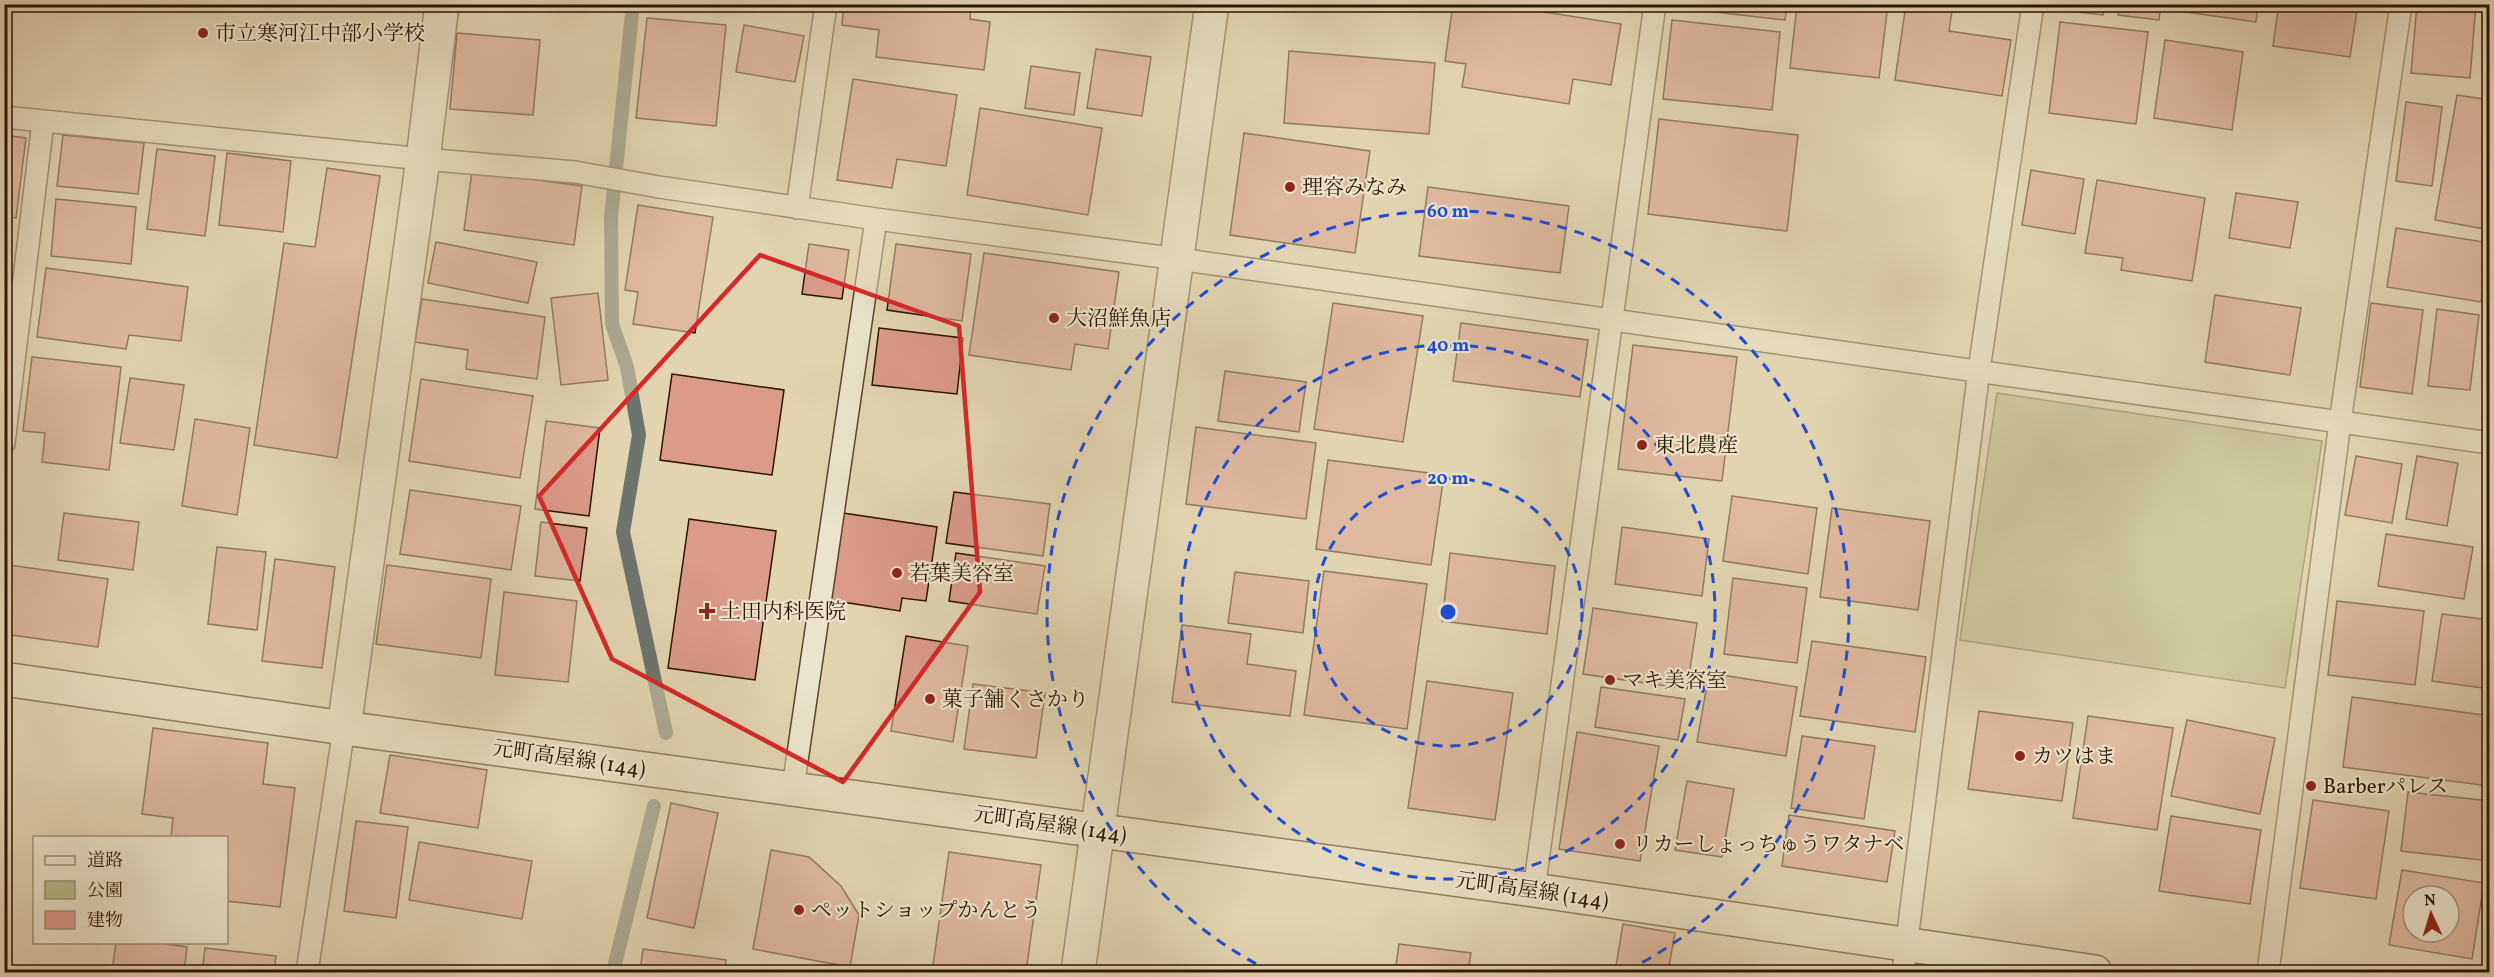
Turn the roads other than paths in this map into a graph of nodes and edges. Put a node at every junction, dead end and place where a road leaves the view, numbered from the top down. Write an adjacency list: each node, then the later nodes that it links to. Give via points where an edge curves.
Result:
1 (442, 4): 9 (main road)
2 (826, 4): 10 (lane)
3 (1212, 4): 12 (main road)
4 (1655, 4): 13 (lane)
5 (2033, 4): 14 (lane)
6 (2401, 4): 15 (lane)
7 (4, 117): 8 (lane)
8 (43, 122): 9 (lane); 16 (lane)
9 (423, 159): 10 (lane, via 575,172); 19 (main road)
10 (797, 208): 11 (lane)
11 (876, 219): 12 (lane); 20 (lane)
12 (1178, 259): 13 (lane); 21 (main road)
13 (1611, 320): 14 (lane); 22 (lane)
14 (1979, 370): 15 (lane); 23 (lane)
15 (2340, 422): 17 (lane); 27 (lane)
16 (4, 443)
17 (2490, 443)
18 (4, 679): 19 (main road, 元町高屋線 (144))
19 (344, 728): 20 (main road, 元町高屋線 (144)); 24 (lane)
20 (793, 788): 21 (main road, 元町高屋線 (144))
21 (1096, 830): 22 (main road, 元町高屋線 (144)); 25 (main road)
22 (1534, 890): 23 (main road, 元町高屋線 (144))
23 (1906, 958): 26 (main road, 元町高屋線 (144))
24 (307, 972)
25 (1078, 972)
26 (2095, 972)
27 (2268, 972)

